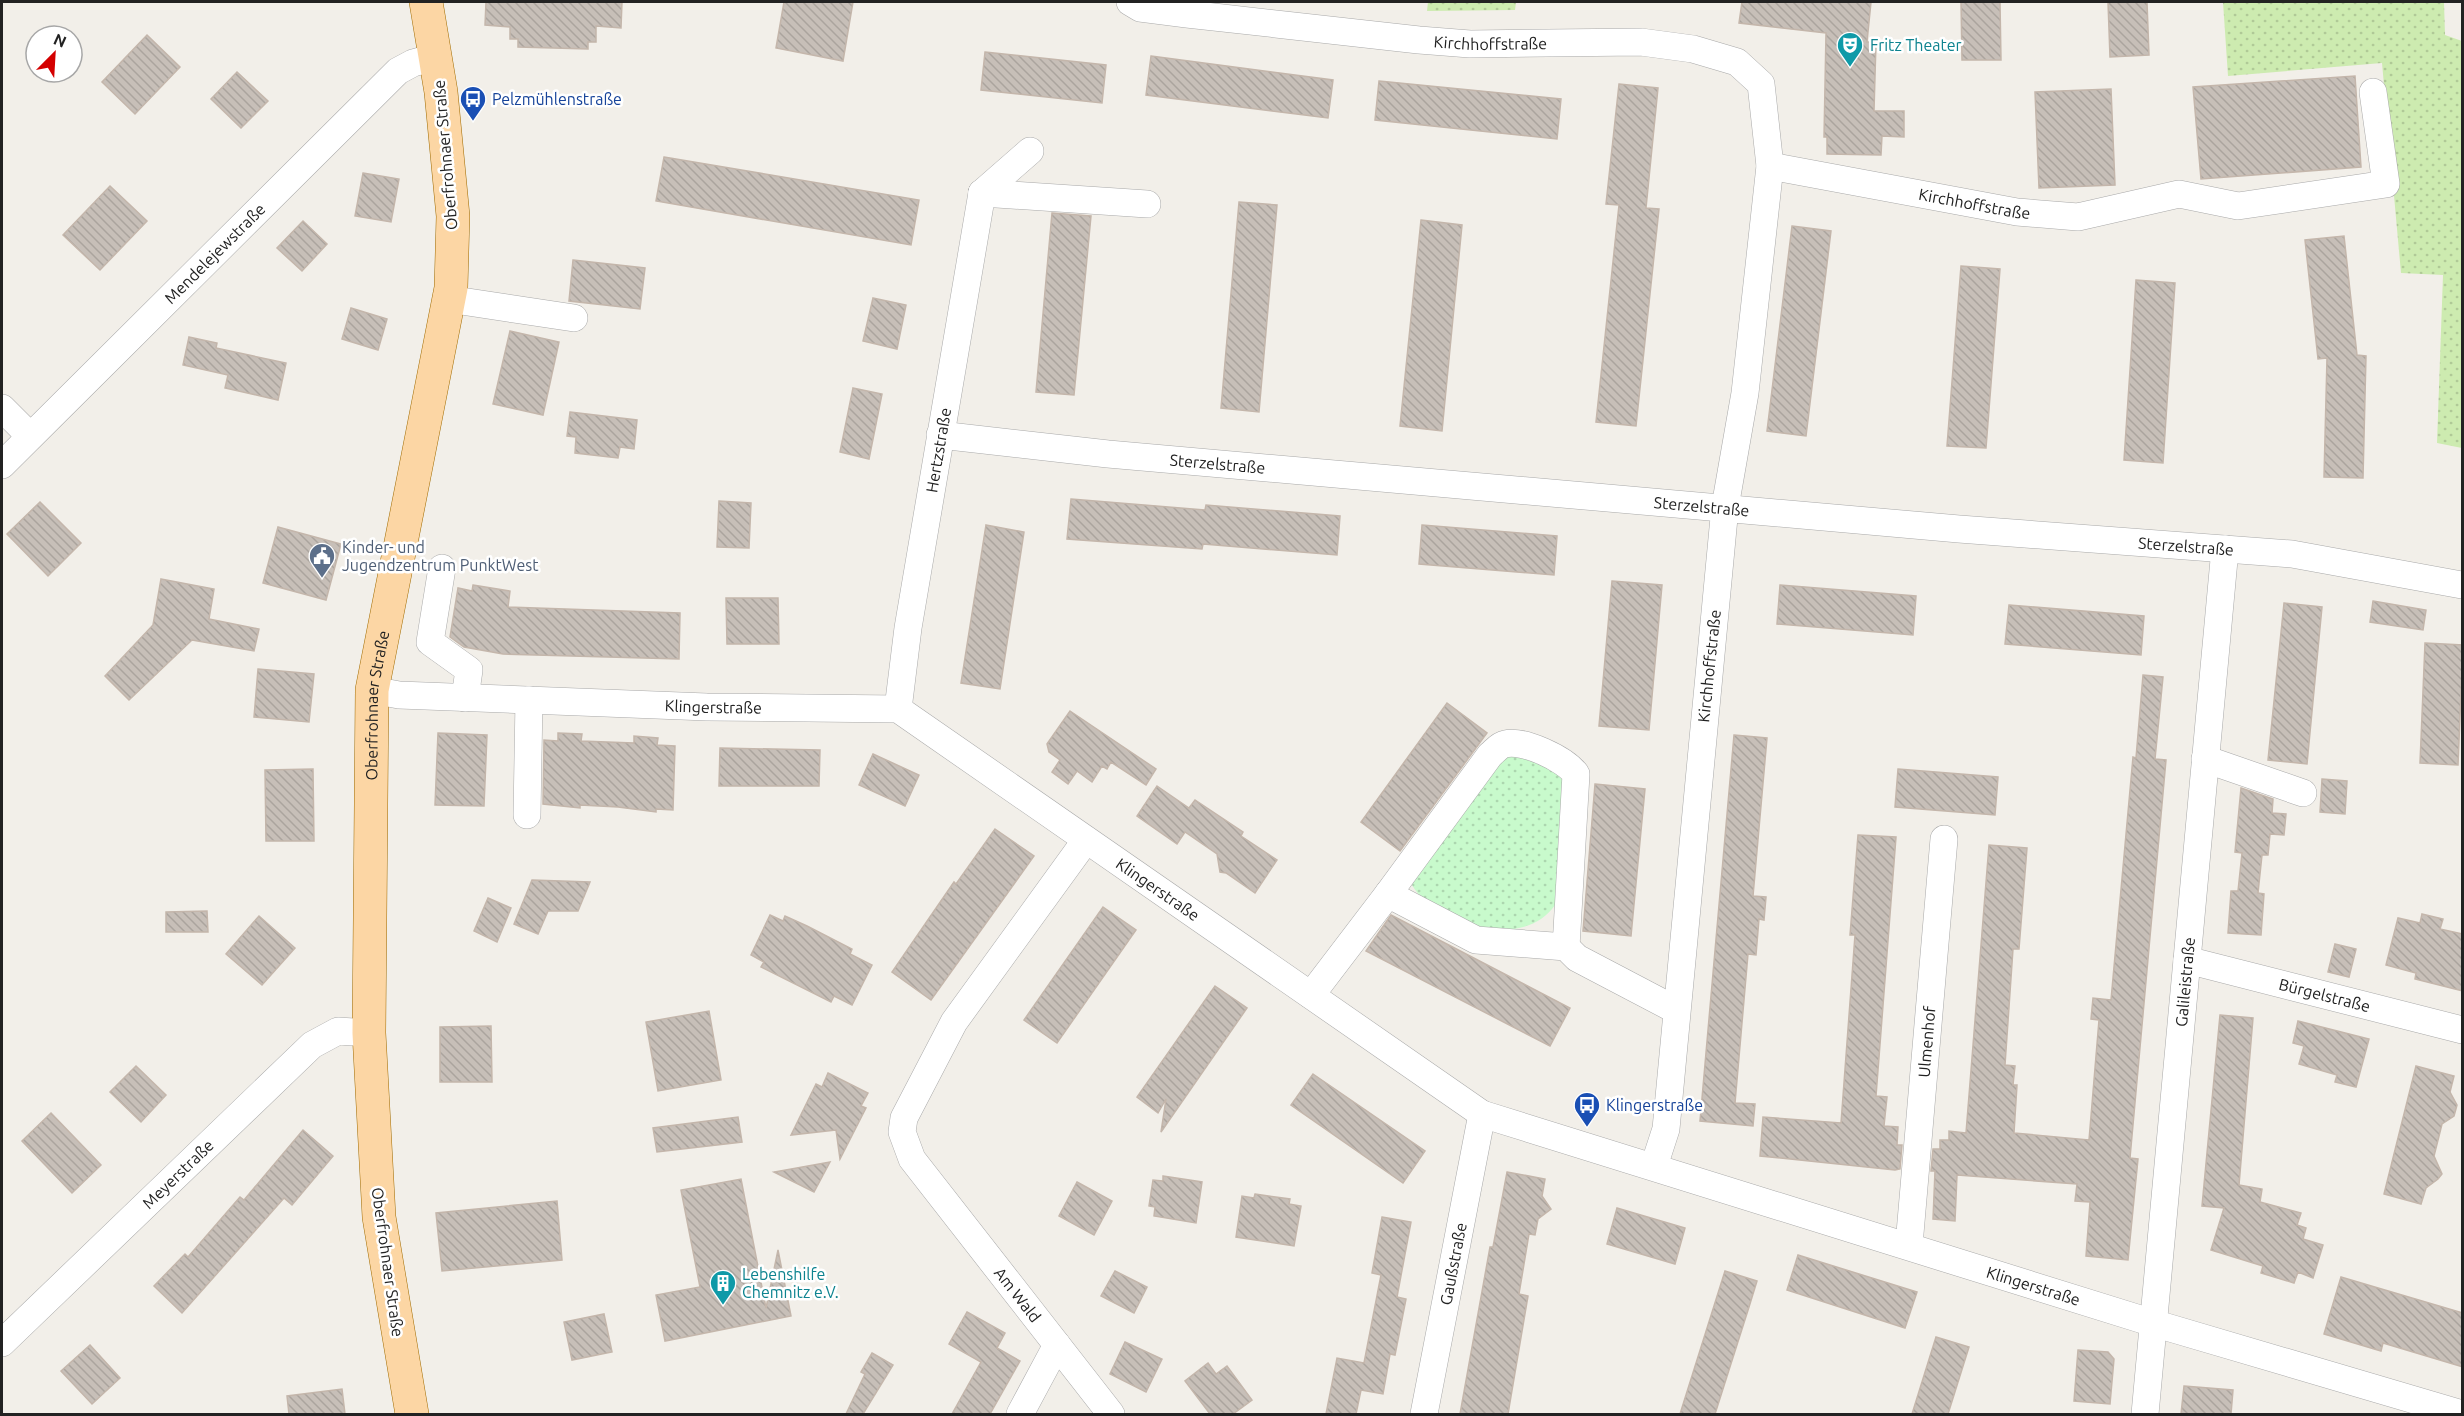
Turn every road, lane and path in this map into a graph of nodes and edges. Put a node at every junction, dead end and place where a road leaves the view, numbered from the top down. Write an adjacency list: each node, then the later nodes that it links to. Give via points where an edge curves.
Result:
1 (426, 2): 3 (main road, Oberfrohnaer Straße)
2 (1130, 2): 6 (street, Kirchhoffstraße, via 1140,8 1430,41 1641,42 1693,49 1737,62 1761,84)
3 (435, 57): 9 (main road, Oberfrohnaer Straße, via 453,216); 13 (street, Mendelejewstraße, via 398,71)
4 (2373, 92): 6 (street, Kirchhoffstraße, via 2386,184 2238,206 2179,194 2078,217 2017,212)
5 (1030, 151): 7 (street)
6 (1770, 166): 15 (street, Kirchhoffstraße, via 1746,393)
7 (982, 193): 8 (street); 12 (street, Hertzstraße)
8 (1147, 204)
9 (448, 299): 10 (street); 19 (main road, Oberfrohnaer Straße)
10 (574, 318)
11 (2, 408): 13 (street)
12 (940, 435): 15 (street, Sterzelstraße, via 1108,454); 22 (street, Hertzstraße)
13 (30, 436): 14 (street, Mendelejewstraße)
14 (2, 465)
15 (1725, 507): 16 (street, Sterzelstraße); 32 (street, Kirchhoffstraße)
16 (2224, 549): 18 (street, Sterzelstraße, via 2292,555); 23 (street, Galileistraße)
17 (442, 568): 20 (street, via 430,642 469,670)
18 (2463, 585)
19 (372, 690): 20 (street, Klingerstraße); 34 (main road, Oberfrohnaer Straße)
20 (465, 698): 21 (street, Klingerstraße)
21 (529, 700): 22 (street, Klingerstraße); 25 (street)
22 (898, 709): 27 (street, Klingerstraße)
23 (2205, 759): 24 (street); 30 (street, Galileistraße)
24 (2303, 793)
25 (527, 815)
26 (1944, 839): 37 (street, Ulmenhof)
27 (1086, 840): 31 (street, Klingerstraße); 40 (street, Am Wald, via 954,1022 904,1118 902,1132 912,1159)
28 (1388, 894): 29 (street, via 1476,940); 29 (street, via 1490,755 1502,744 1515,742 1560,759 1576,774); 31 (street)
29 (1566, 947): 32 (street, via 1577,958)
30 (2187, 960): 33 (street, Bürgelstraße); 38 (street, Galileistraße)
31 (1311, 995): 35 (street, Klingerstraße)
32 (1676, 1010): 36 (street, Kirchhoffstraße, via 1666,1130)
33 (2463, 1030)
34 (369, 1033): 39 (street, Meyerstraße, via 338,1031 312,1045); 41 (main road, Oberfrohnaer Straße, via 378,1217)
35 (1482, 1114): 36 (street, Klingerstraße); 44 (street, Gaußstraße)
36 (1654, 1166): 37 (street, Klingerstraße)
37 (1909, 1245): 38 (street, Klingerstraße)
38 (2153, 1323): 45 (street, Galileistraße); 46 (street, Klingerstraße)
39 (2, 1342)
40 (1057, 1345): 42 (street); 43 (street, Am Wald)
41 (412, 1414)
42 (1020, 1414)
43 (1111, 1414)
44 (1424, 1414)
45 (2145, 1414)
46 (2462, 1414)

